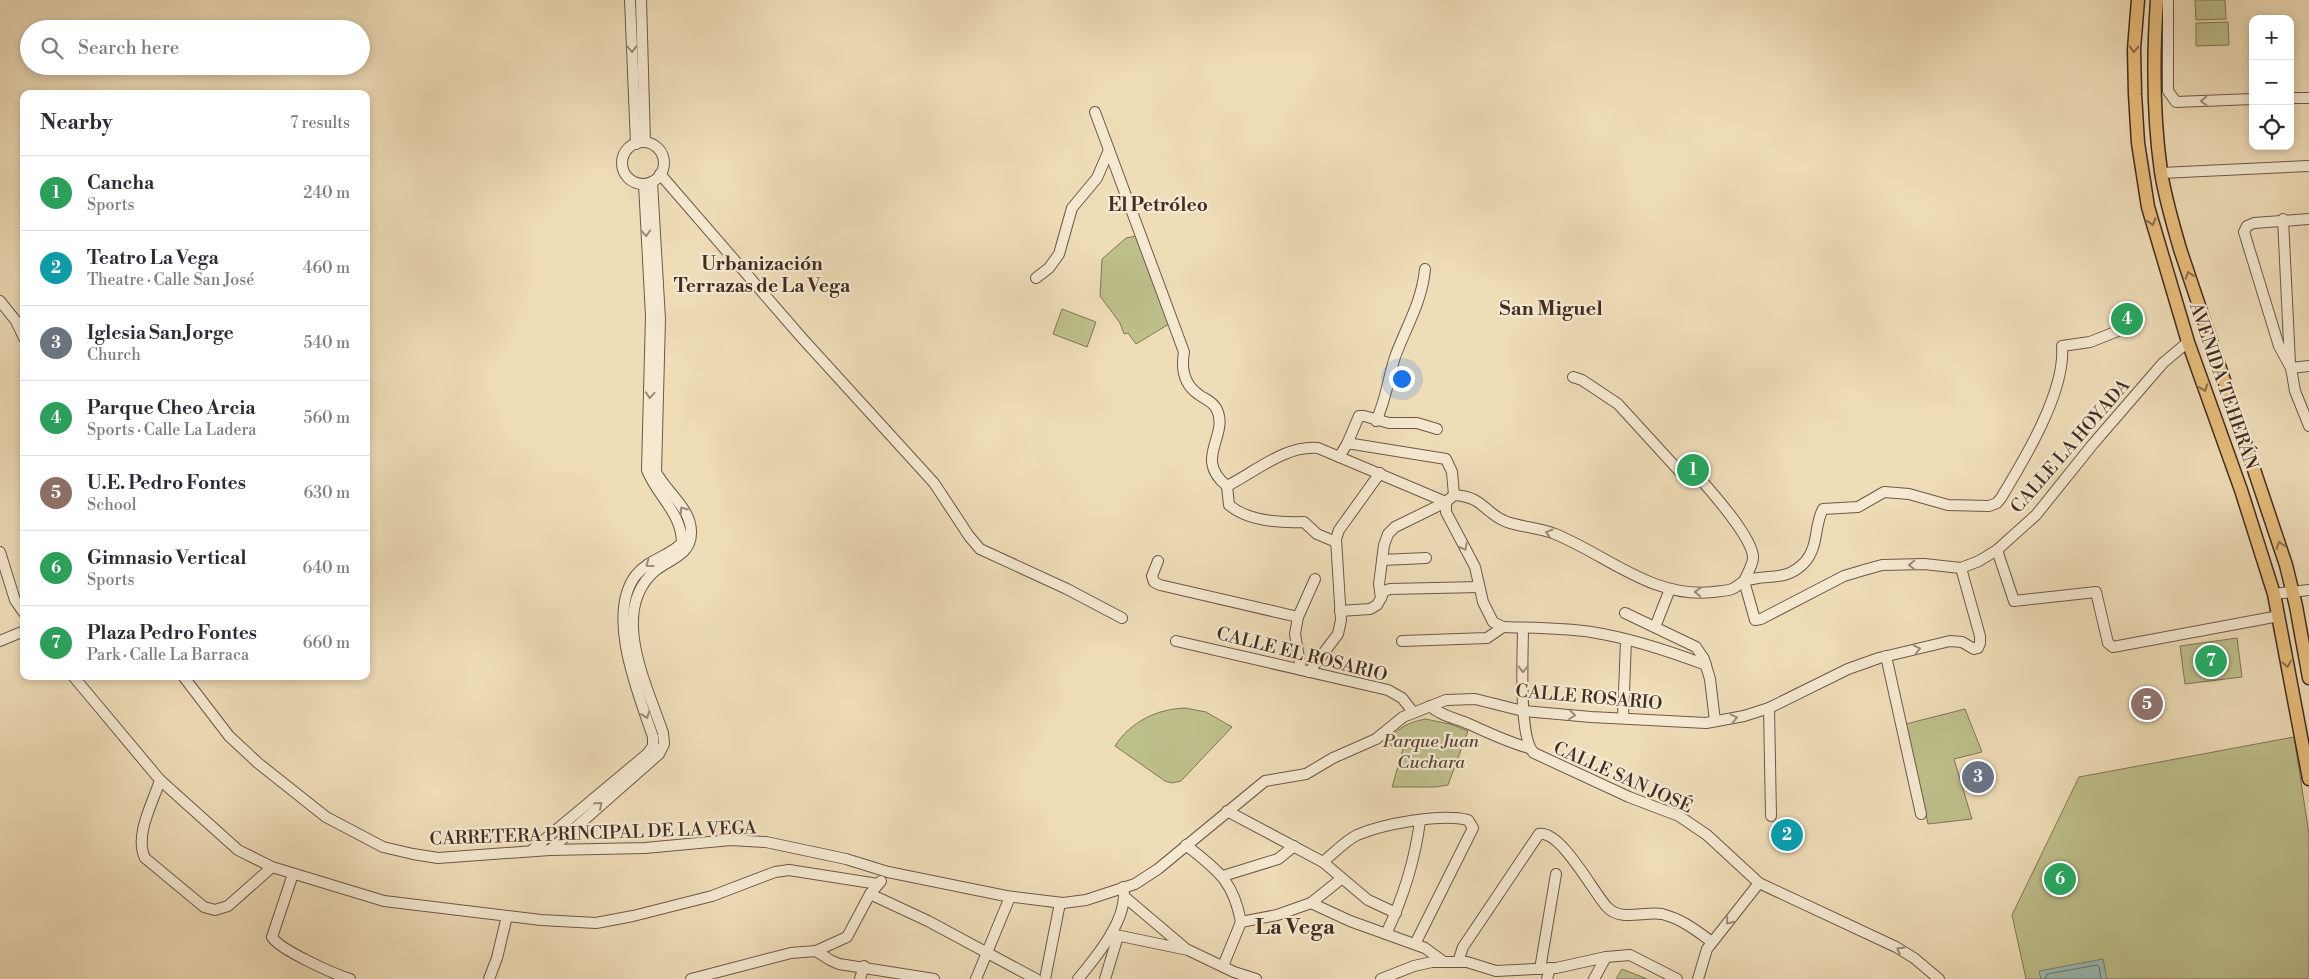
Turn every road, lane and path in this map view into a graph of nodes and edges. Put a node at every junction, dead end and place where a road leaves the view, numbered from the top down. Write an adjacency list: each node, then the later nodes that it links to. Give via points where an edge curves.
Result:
1 (630, 0): 10 (street, one-way to 10)
2 (641, 0): 10 (street)
3 (2138, 0): 23 (main road, AVENIDA TEHERÁN, one-way to 23, via 2134,49 2138,143 2148,207)
4 (2157, 0): 13 (main road, AVENIDA TEHERÁN, via 2154,94)
5 (2168, 0): 8 (street, one-way to 5, via 2176,102 2171,96 2168,91)
6 (2294, 98): 7 (street)
7 (2309, 98)
8 (2249, 99)
9 (1095, 112): 11 (street)
10 (640, 143): 14 (street, via 652,144 661,154); 15 (street, via 626,152 623,171 631,181)
11 (1109, 150): 19 (street, via 1097,178 1072,208 1059,254); 34 (street, via 1184,352 1182,366 1188,384 1198,395 1210,400 1219,416 1221,424 1214,442 1213,462 1218,479)
12 (2309, 166): 13 (street)
13 (2161, 173): 48 (main road, AVENIDA TEHERÁN, one-way to 13, via 2180,250)
14 (660, 174): 15 (street); 56 (street, via 802,338 934,483 980,549)
15 (648, 183): 86 (street, one-way to 86, via 651,316 647,470 652,484 676,516 682,532 682,543 673,552 647,564 635,576 624,606 626,644 653,746); 87 (street, one-way to 15, via 659,754 664,744 635,646 633,608 639,590 657,569 682,555 692,533 688,515 656,472 660,319)
16 (2309, 219): 17 (street)
17 (2283, 220): 24 (street); 24 (street, via 2254,223 2244,232)
18 (1424, 269): 28 (street, via 1420,298 1395,356 1383,406)
19 (1036, 278)
20 (0, 301): 21 (street)
21 (20, 329)
22 (2123, 329): 44 (street, via 2090,342 2062,346 2063,359 2050,404 2020,466 1997,503 1990,506 1948,505 1909,494 1884,492 1858,507 1823,508 1814,546 1806,561 1782,576)
23 (2188, 342): 37 (street, CALLE LA HOYADA, via 2163,363 2036,515); 49 (main road, AVENIDA TEHERÁN, one-way to 49)
24 (2284, 344): 26 (street)
25 (2309, 366): 26 (street)
26 (2291, 368): 29 (street, via 2295,391)
27 (1573, 378): 44 (street, via 1582,380 1618,404 1681,473 1686,476 1695,473 1706,485 1750,543 1754,558)
28 (1376, 421): 30 (street, via 1417,423); 31 (street, via 1359,416)
29 (2309, 426)
30 (1437, 428)
31 (1347, 444): 32 (street); 35 (street, via 1446,459 1452,472)
32 (1339, 457): 33 (street); 34 (street, via 1318,448 1304,447)
33 (1380, 473): 35 (street); 36 (street, via 1339,530)
34 (1227, 486): 36 (street, via 1229,505 1234,510 1263,519 1304,522 1317,534)
35 (1450, 499): 40 (street, via 1395,527 1388,534); 45 (street, one-way to 45, via 1446,512 1475,567); 46 (street, one-way to 35, via 1643,580 1553,533 1507,522 1468,496)
36 (1336, 542): 52 (street)
37 (1997, 550): 42 (street, CALLE LA HOYADA); 54 (street, via 2014,601 2096,592 2108,643 2113,647)
38 (0, 552): 51 (street)
39 (1426, 558): 40 (street)
40 (1382, 560): 50 (street)
41 (1158, 561): 55 (street, via 1152,576 1160,585)
42 (1961, 568): 44 (street, CALLE LA HOYADA, one-way to 44, via 1924,564 1882,565 1844,576 1755,620); 65 (street, CALLE ROSARIO, one-way to 42, via 1950,641 1978,648 1980,636)
43 (1315, 579): 55 (street)
44 (1744, 581): 46 (street, one-way to 46, via 1731,590 1705,593)
45 (1479, 587): 50 (street, via 1390,589 1384,591); 57 (street, via 1493,622)
46 (1670, 589): 58 (street)
47 (2309, 590): 48 (street)
48 (2293, 592): 49 (street); 68 (main road, AVENIDA TEHERÁN)
49 (2274, 594): 54 (main road, AVENIDA TEHERÁN)
50 (1380, 598): 52 (street, via 1370,609)
51 (20, 606)
52 (1340, 611): 67 (street, via 1338,634)
53 (1625, 613): 58 (street)
54 (2279, 616): 78 (main road, AVENIDA TEHERÁN, one-way to 78)
55 (1298, 617): 67 (street, via 1295,634)
56 (1122, 618)
57 (1503, 627): 59 (street); 64 (street, via 1488,638)
58 (1655, 627): 66 (street, via 1696,647)
59 (1523, 628): 61 (street, via 1589,632); 73 (street, CALLE SAN JOSÉ, one-way to 73)
60 (20, 633): 62 (street)
61 (1626, 640): 66 (street, via 1667,650); 75 (street)
62 (0, 641)
63 (1176, 641): 67 (street, CALLE EL ROSARIO)
64 (1402, 641)
65 (1886, 656): 72 (street, CALLE ROSARIO, via 1848,669); 81 (street)
66 (1706, 665): 76 (street)
67 (1305, 671): 74 (street, CALLE EL ROSARIO, via 1388,690 1402,698)
68 (2309, 678)
69 (77, 680): 79 (street)
70 (186, 680): 86 (street, CARRETERA PRINCIPAL DE LA VEGA, via 229,736 258,763 326,817 361,837 383,847 438,858)
71 (1430, 706): 73 (street, CALLE ROSARIO, via 1446,700 1475,699); 74 (street, CALLE ROSARIO); 77 (street, via 1438,713 1504,741)
72 (1769, 708): 76 (street, CALLE ROSARIO, one-way to 72); 82 (street)
73 (1523, 711): 75 (street, CALLE ROSARIO, one-way to 75); 77 (street, CALLE SAN JOSÉ)
74 (1412, 712): 80 (street, CALLE ROSARIO, via 1376,739 1306,774 1265,781)
75 (1623, 718): 76 (street, CALLE ROSARIO)
76 (1715, 722)
77 (1529, 748): 95 (street, CALLE SAN JOSÉ, via 1543,759 1679,816 1707,835)
78 (2309, 779)
79 (160, 780): 89 (street, via 238,850); 89 (street, via 140,848 144,858 204,907 215,910 228,906)
80 (1227, 811): 84 (street, CALLE ROSARIO); 85 (street)
81 (1920, 814)
82 (1771, 816)
83 (1420, 820): 88 (street, via 1356,836); 103 (street, via 1416,852); 109 (street, via 1457,818 1468,820 1473,828)
84 (1186, 844): 93 (street); 97 (street, CALLE ROSARIO, via 1158,869 1135,884)
85 (1294, 846): 88 (street); 93 (street, via 1278,859)
86 (532, 850): 87 (street, CARRETERA PRINCIPAL DE LA VEGA)
87 (550, 850): 90 (street, CARRETERA PRINCIPAL DE LA VEGA, via 645,848 730,840 766,842 846,859)
88 (1323, 862): 94 (street)
89 (272, 867): 91 (street)
90 (888, 872): 96 (street); 99 (street, CARRETERA PRINCIPAL DE LA VEGA)
91 (293, 874): 104 (street, via 384,901); 119 (street, via 272,937 302,957)
92 (1556, 874): 118 (street)
93 (1224, 876): 105 (street, via 1237,900)
94 (1341, 879): 102 (street); 103 (street, via 1368,900)
95 (1759, 883): 108 (street, one-way to 108); 134 (street, CALLE SAN JOSÉ, one-way to 95, via 1896,947)
96 (878, 884): 98 (street); 104 (street, via 789,870 703,898 596,923)
97 (1123, 887): 100 (street); 101 (street, CARRETERA PRINCIPAL DE LA VEGA, via 1086,900)
98 (870, 894): 111 (street, via 847,938); 112 (street)
99 (1010, 897): 101 (street, CARRETERA PRINCIPAL DE LA VEGA); 112 (street)
100 (1126, 898): 107 (street); 110 (street)
101 (1060, 903): 126 (street)
102 (1311, 903): 105 (street, via 1277,915); 106 (street)
103 (1396, 913): 106 (street)
104 (507, 916): 120 (street)
105 (1241, 922): 117 (street)
106 (1386, 934): 109 (street)
107 (1115, 935): 110 (street); 127 (street); 128 (street)
108 (1712, 942): 115 (street, via 1688,924 1662,914 1617,915 1608,908 1552,836 1545,833 1539,834 1463,947); 133 (street)
109 (1415, 944): 114 (street)
110 (1188, 950): 117 (street)
111 (816, 951): 116 (street, via 839,964); 121 (street, via 791,953)
112 (987, 954): 124 (street); 125 (street)
113 (1606, 957): 118 (street); 131 (street); 132 (street, via 1630,955)
114 (1444, 962): 115 (street); 130 (street, via 1414,966)
115 (1458, 962): 118 (street, via 1496,971)
116 (864, 966): 122 (street); 123 (street)
117 (1223, 966): 129 (street)
118 (1546, 972)
119 (350, 979)
120 (489, 979)
121 (691, 979)
122 (860, 979)
123 (934, 979)
124 (976, 979)
125 (1036, 979)
126 (1045, 979)
127 (1078, 979)
128 (1105, 979)
129 (1256, 979)
130 (1381, 979)
131 (1594, 979)
132 (1676, 979)
133 (1698, 979)
134 (1939, 979)

